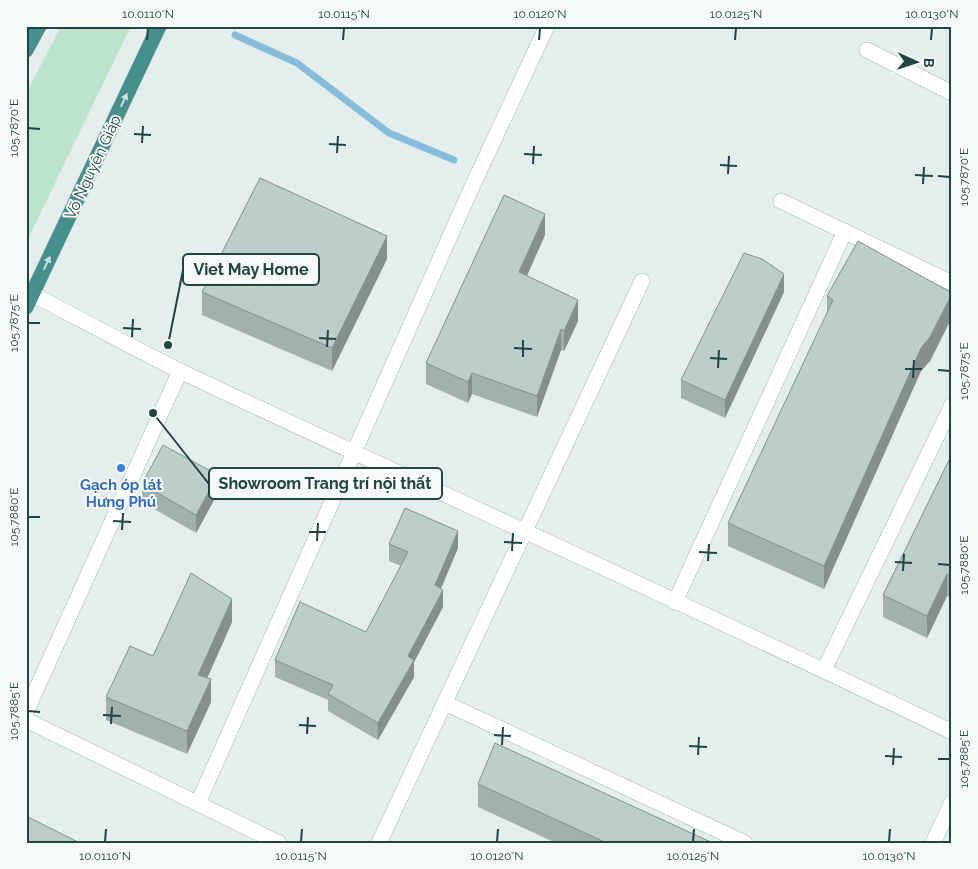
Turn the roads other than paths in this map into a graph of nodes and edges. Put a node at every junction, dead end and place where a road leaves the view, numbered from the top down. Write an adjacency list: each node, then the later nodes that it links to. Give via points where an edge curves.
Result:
1 (39, 26): 4 (highway)
2 (160, 26): 11 (highway, Võ Nguyên Giáp, one-way to 2)
3 (547, 26): 14 (street, via 471,188)
4 (26, 50)
5 (867, 50): 6 (street)
6 (952, 93)
7 (781, 200): 8 (street)
8 (844, 231): 10 (street); 16 (street)
9 (642, 281): 15 (street)
10 (952, 284)
11 (29, 300): 12 (street)
12 (180, 371): 14 (street); 19 (street)
13 (952, 405): 17 (street)
14 (355, 451): 15 (street); 23 (street)
15 (525, 532): 16 (street); 18 (street)
16 (675, 602): 17 (street)
17 (824, 670): 21 (street)
18 (445, 702): 25 (street); 26 (street)
19 (26, 712)
20 (26, 720): 23 (street)
21 (952, 732)
22 (952, 802): 27 (street)
23 (198, 803): 24 (street)
24 (279, 843)
25 (379, 843)
26 (745, 843)
27 (932, 843)

